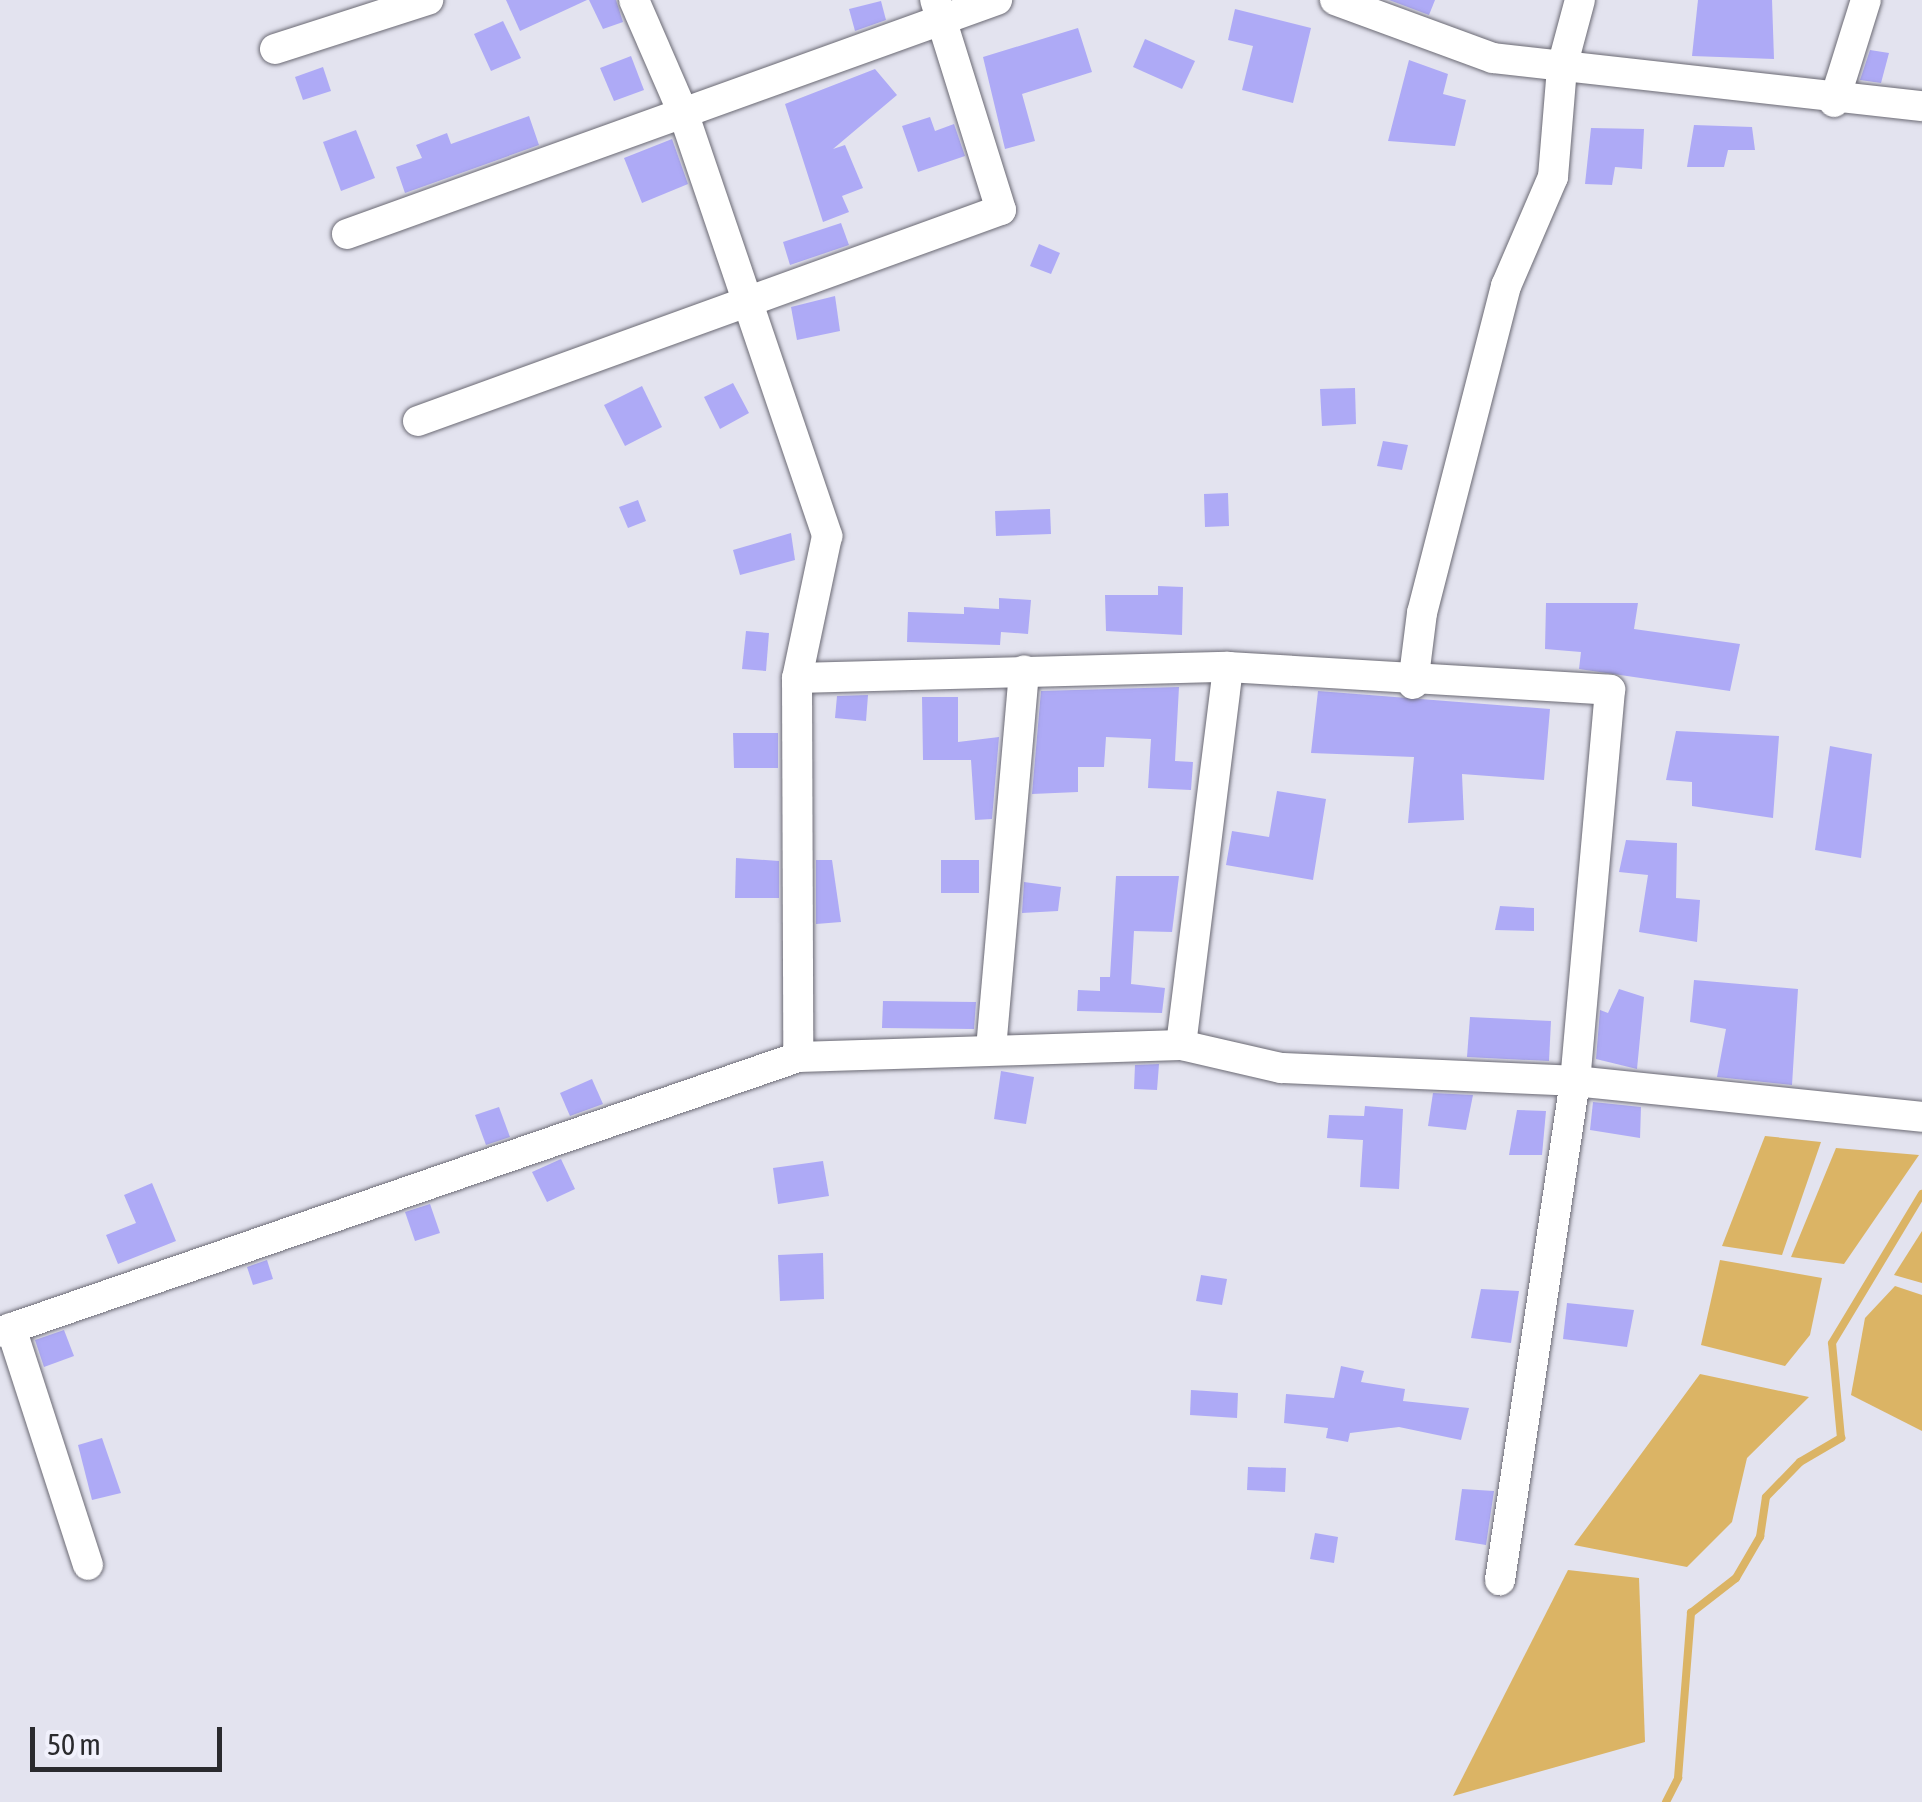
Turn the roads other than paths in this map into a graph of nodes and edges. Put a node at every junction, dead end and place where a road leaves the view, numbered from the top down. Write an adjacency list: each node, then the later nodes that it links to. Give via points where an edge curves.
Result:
1 (428, 0): 8 (street)
2 (634, 0): 12 (street)
3 (997, 0): 7 (street)
4 (1335, 0): 9 (street, via 1493,58)
5 (1580, 0): 9 (street)
6 (1866, 0): 10 (street)
7 (938, 11): 12 (street); 14 (street, via 1001,210)
8 (276, 49)
9 (1562, 67): 10 (street); 19 (street, via 1554,177 1506,286 1422,613)
10 (1834, 102): 11 (street)
11 (1922, 106)
12 (684, 115): 13 (street); 14 (street)
13 (347, 234)
14 (748, 302): 15 (street); 18 (street, via 827,536)
15 (418, 421)
16 (1228, 667): 17 (street); 19 (street); 20 (street)
17 (1024, 670): 18 (street); 21 (street)
18 (798, 678): 22 (street)
19 (1413, 684): 23 (street, via 1610,690)
20 (1181, 1045): 21 (street); 23 (street, via 1282,1068)
21 (991, 1049): 22 (street)
22 (798, 1057): 25 (street)
23 (1575, 1081): 24 (street); 27 (street)
24 (1922, 1117)
25 (6, 1330): 26 (street)
26 (88, 1566)
27 (1500, 1580)

